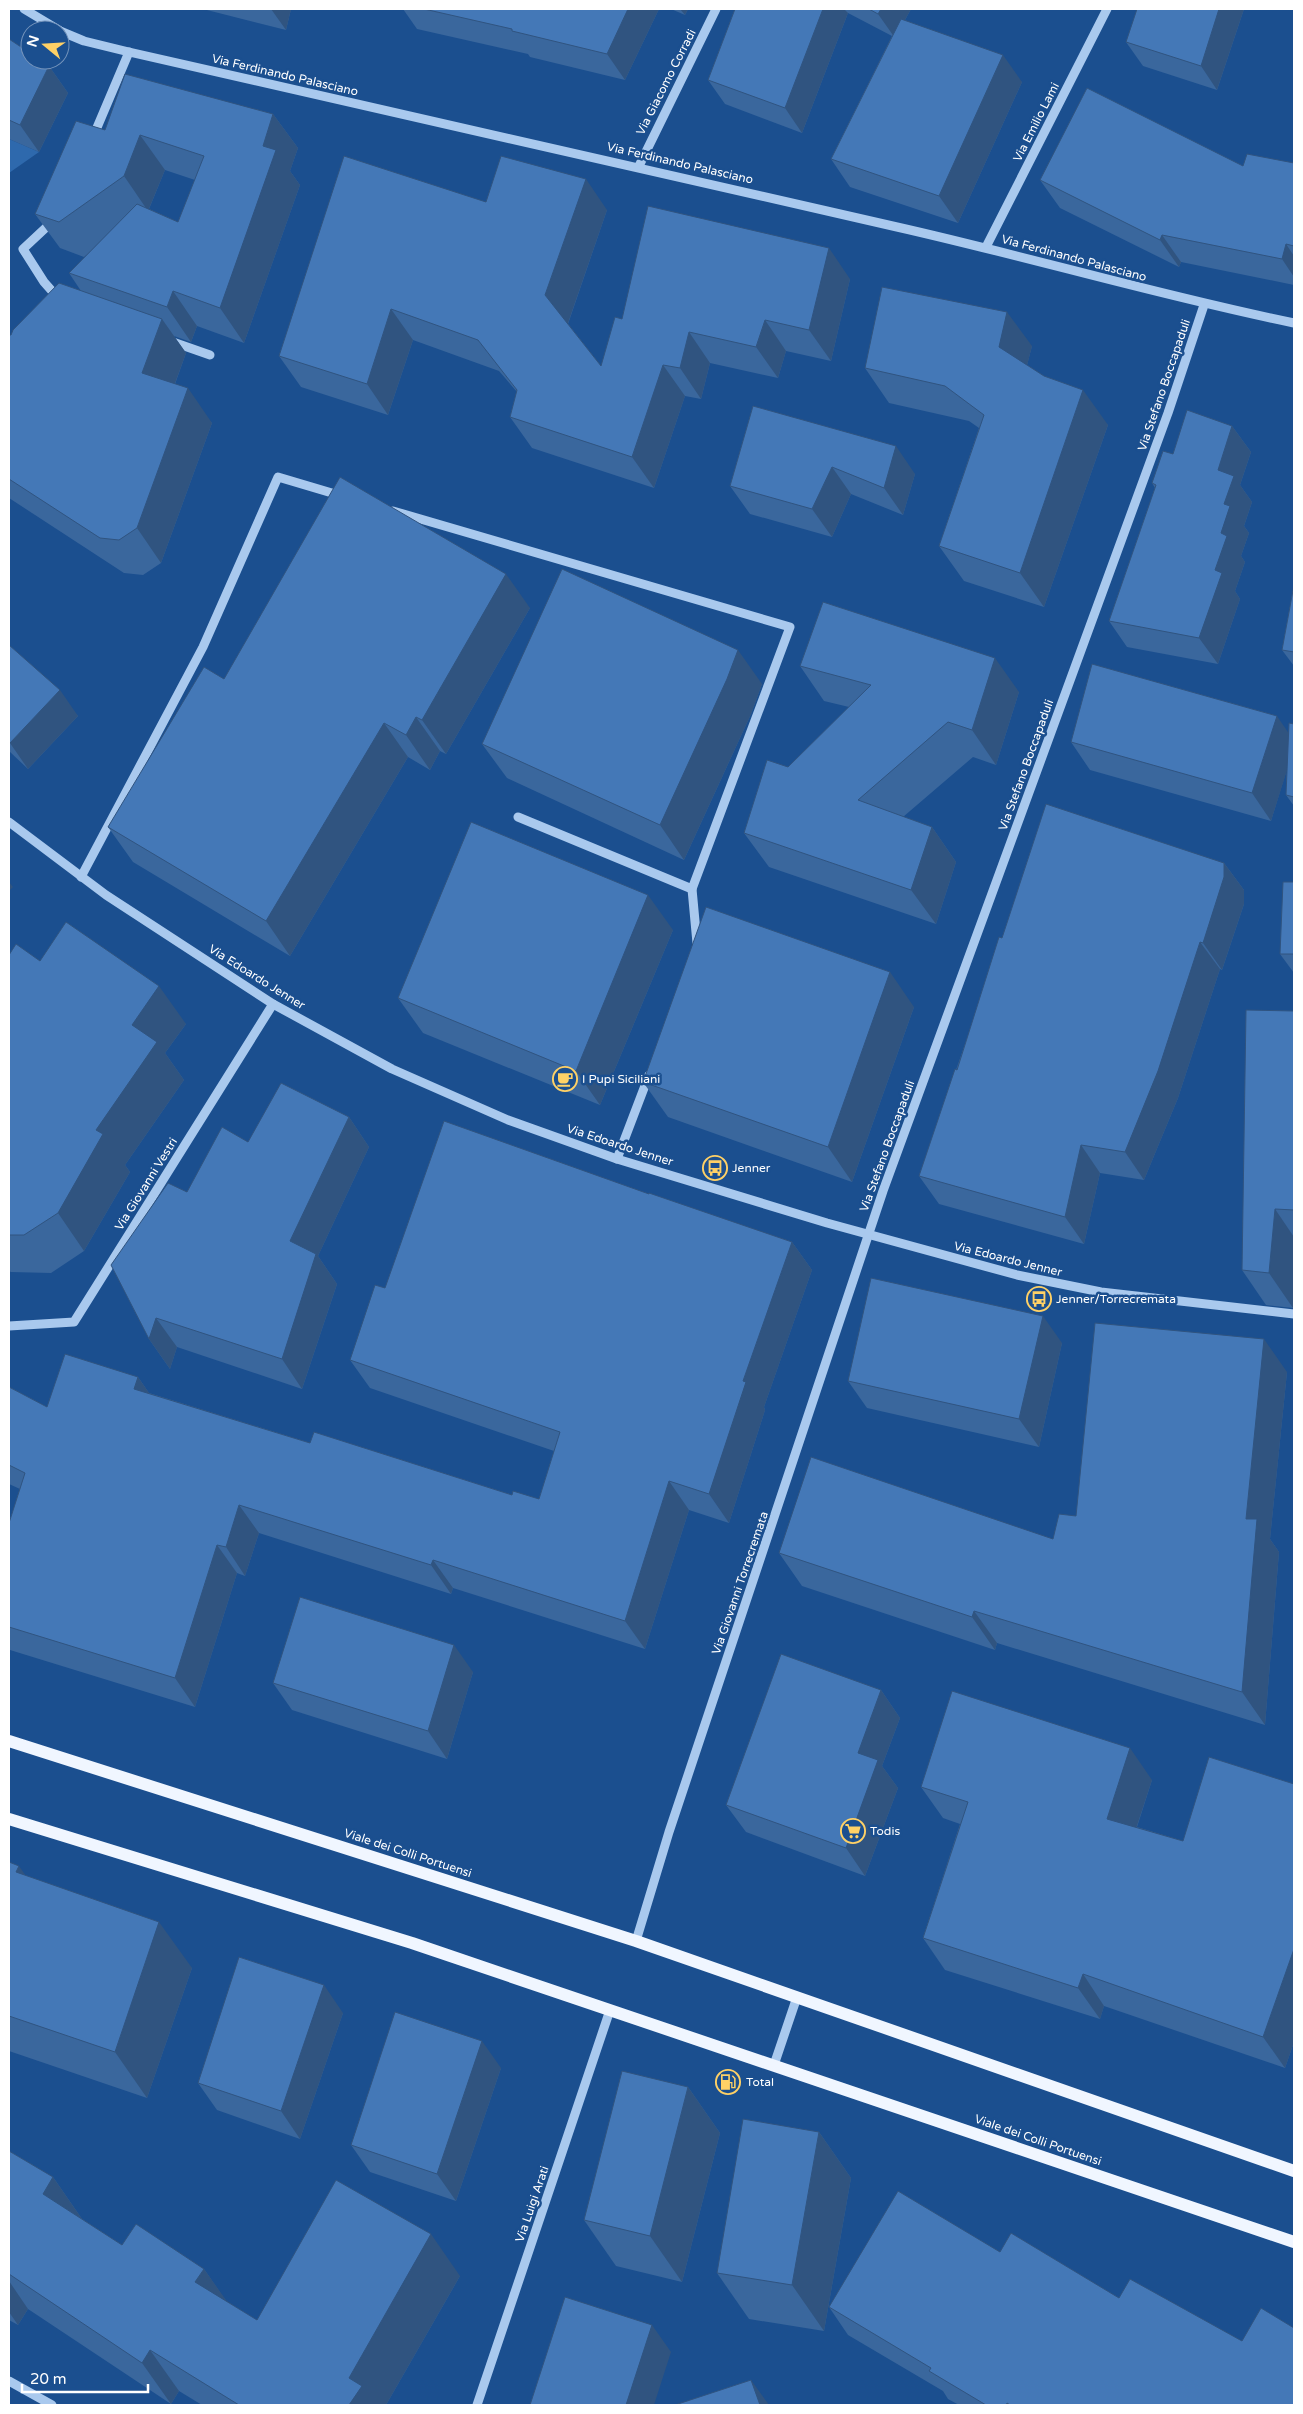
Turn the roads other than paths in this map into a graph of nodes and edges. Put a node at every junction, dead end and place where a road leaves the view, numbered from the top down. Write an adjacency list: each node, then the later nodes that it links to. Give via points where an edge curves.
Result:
1 (24, 9): 4 (street, Via Ferdinando Palasciano)
2 (716, 9): 8 (street, Via Giacomo Corradi)
3 (1107, 9): 10 (street, Via Emilio Lami)
4 (42, 20)
5 (70, 35): 6 (street, Via Ferdinando Palasciano)
6 (129, 52): 7 (street); 8 (street, Via Ferdinando Palasciano)
7 (88, 150)
8 (639, 166): 10 (street, Via Ferdinando Palasciano)
9 (60, 214): 11 (street, via 23,249 44,282)
10 (986, 247): 12 (street, Via Ferdinando Palasciano)
11 (67, 304)
12 (1204, 305): 13 (street, Via Ferdinando Palasciano); 26 (street, Via Stefano Boccapaduli, via 1168,413 886,1182)
13 (1294, 324)
14 (164, 339): 15 (street)
15 (210, 355)
16 (354, 500): 20 (street, via 278,477 203,647)
17 (382, 508): 21 (street, via 790,627)
18 (518, 817): 21 (street)
19 (9, 822): 20 (street, Via Edoardo Jenner)
20 (81, 877): 23 (street, Via Edoardo Jenner)
21 (692, 889): 22 (street, via 698,944)
22 (694, 953)
23 (273, 1004): 25 (street, Via Edoardo Jenner, via 427,1086 508,1120); 28 (street, Via Giovanni Vestri, via 74,1322)
24 (652, 1065): 25 (street)
25 (617, 1159): 26 (street, Via Edoardo Jenner)
26 (870, 1234): 27 (street, Via Edoardo Jenner, via 1066,1286 1135,1297); 31 (street, Via Giovanni Torrecremata, via 669,1832)
27 (1294, 1314)
28 (9, 1326)
29 (9, 1741): 31 (main road, Viale dei Colli Portuensi)
30 (9, 1820): 33 (main road, Viale dei Colli Portuensi, via 412,1943)
31 (636, 1940): 32 (main road, Viale dei Colli Portuensi)
32 (797, 1997): 34 (street); 35 (main road, Viale dei Colli Portuensi)
33 (610, 2010): 34 (main road, Viale dei Colli Portuensi); 39 (street, Via Luigi Arati)
34 (774, 2065): 36 (main road, Viale dei Colli Portuensi)
35 (1294, 2171)
36 (1294, 2242)
37 (9, 2381): 38 (street)
38 (52, 2405)
39 (477, 2405)

